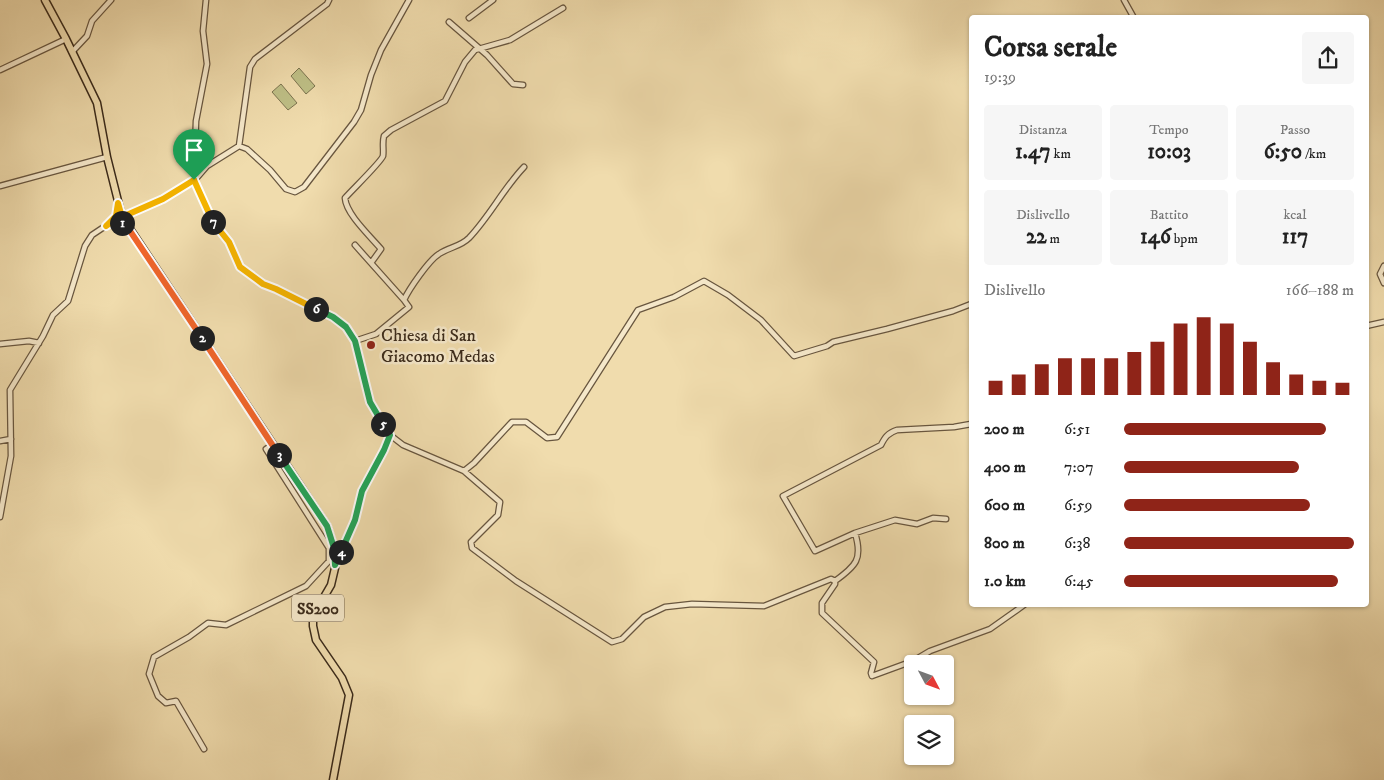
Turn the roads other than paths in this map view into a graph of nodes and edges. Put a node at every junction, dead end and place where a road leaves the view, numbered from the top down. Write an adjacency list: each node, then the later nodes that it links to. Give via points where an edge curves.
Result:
1 (45, 0): 12 (main road, SS200)
2 (111, 0): 14 (street, via 92,21 87,36)
3 (206, 0): 20 (street, via 203,31 207,64 196,121)
4 (329, 0): 17 (street, via 255,59 250,67)
5 (409, 0): 17 (street, via 381,50 361,110 304,186 295,192 286,189 270,170 247,149)
6 (493, 0): 10 (street)
7 (1124, 0): 9 (street)
8 (563, 8): 13 (street, via 510,40)
9 (1132, 15)
10 (468, 18)
11 (449, 22): 13 (street)
12 (66, 39): 14 (main road, SS200); 15 (street)
13 (480, 48): 16 (street, via 513,84); 27 (street, via 465,62 445,101 384,136 383,157 345,198 352,215 381,249)
14 (72, 52): 18 (main road, SS200, via 97,103)
15 (0, 70)
16 (523, 84)
17 (239, 146): 20 (street, via 207,166)
18 (106, 157): 21 (street); 22 (main road, SS200)
19 (524, 167): 30 (street, via 497,199 483,222 462,243 439,254)
20 (194, 180): 23 (street, via 163,199); 34 (street, via 214,224 229,242 240,267 263,284 333,317 346,327)
21 (0, 186)
22 (118, 203): 23 (main road, SS200); 24 (street, via 116,216)
23 (122, 217): 24 (street); 25 (main road, SS200)
24 (108, 225): 25 (street, via 121,222); 35 (street, via 92,235 84,246 68,301 53,315)
25 (128, 228): 41 (main road, SS200)
26 (355, 246): 27 (street)
27 (371, 263): 30 (street)
28 (1384, 266): 29 (street, via 1380,274)
29 (1384, 283)
30 (404, 300): 34 (street, via 409,307 401,314 376,334)
31 (969, 305): 42 (street, via 794,356 761,320 704,281 674,297 638,310 557,437 547,438 526,422 512,422)
32 (1384, 322): 33 (street)
33 (1369, 325)
34 (355, 341): 38 (street, via 370,402)
35 (39, 343): 36 (street); 39 (street, via 10,390)
36 (0, 344)
37 (969, 424): 45 (street, via 890,432 881,445 783,496 815,551)
38 (390, 435): 42 (street, via 403,446); 46 (street, via 362,491 355,520)
39 (11, 439): 40 (street); 43 (street)
40 (0, 441)
41 (272, 445): 46 (main road, SS200, via 327,526); 49 (street, via 266,450 329,548 329,562 306,586 226,625 208,624 154,657 149,674 158,696 166,703 176,701)
42 (464, 470): 47 (street, via 500,502 498,515 473,538 472,548 516,581 612,642 622,639 644,617 665,608 692,604 764,606 831,579)
43 (0, 517)
44 (946, 519): 45 (street, via 933,518 917,524 895,520)
45 (854, 533): 47 (street, via 858,558 849,571)
46 (335, 565): 50 (main road, SS200, via 331,585 313,616 316,640 342,678 349,695)
47 (835, 581): 48 (street, via 822,603 822,613 874,662 872,676 990,629)
48 (1021, 607)
49 (204, 749)
50 (333, 780)

